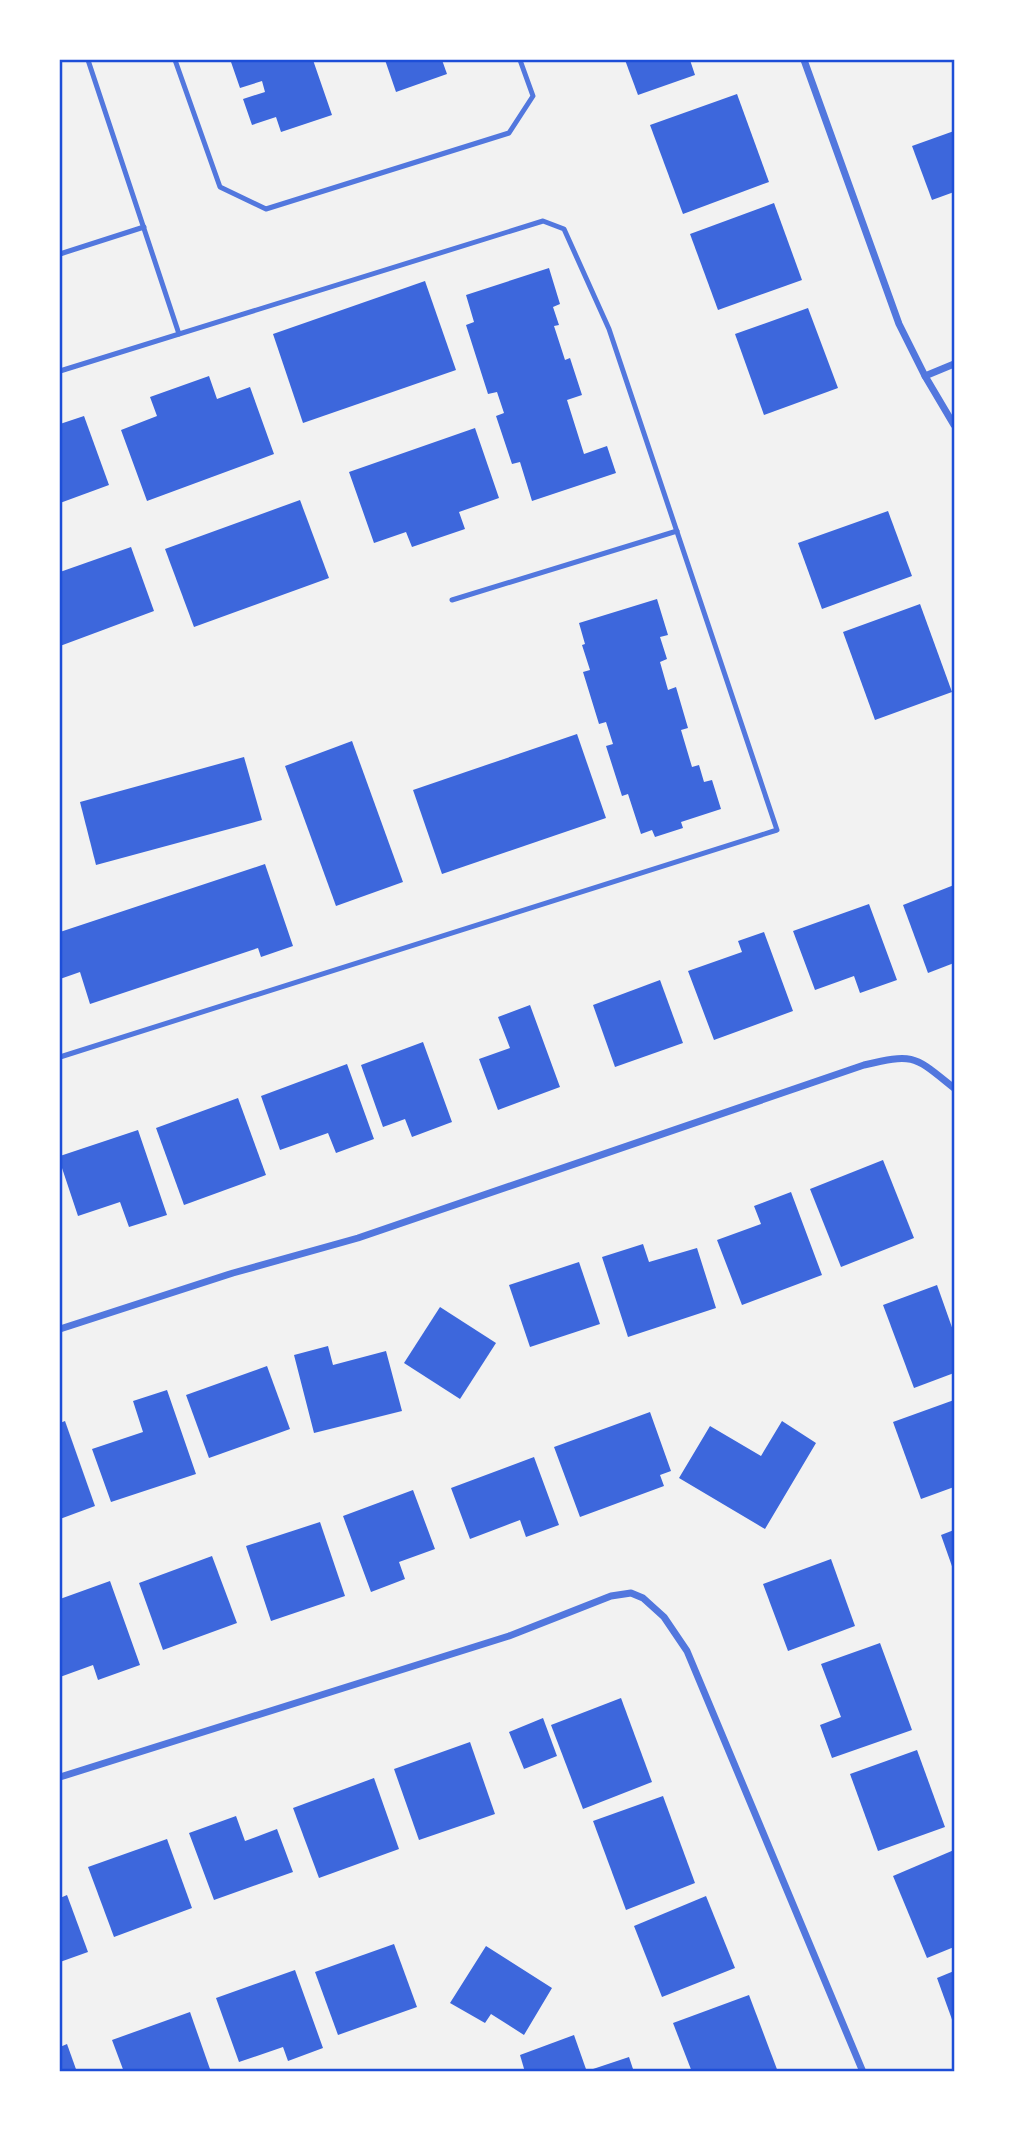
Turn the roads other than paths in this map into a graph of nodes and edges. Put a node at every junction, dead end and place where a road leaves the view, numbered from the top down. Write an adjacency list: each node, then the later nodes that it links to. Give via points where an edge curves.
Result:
1 (88, 60): 5 (lane)
2 (174, 60): 3 (lane, via 220,187 266,209 509,133 533,96)
3 (520, 60)
4 (804, 60): 10 (street, via 899,324)
5 (144, 227): 6 (lane); 7 (lane)
6 (60, 254)
7 (179, 334): 9 (lane); 12 (lane, via 543,221 554,225 564,229 609,329)
8 (954, 364): 10 (street)
9 (60, 371)
10 (925, 376): 11 (street)
11 (954, 425)
12 (677, 531): 13 (lane); 14 (lane, via 777,830)
13 (452, 600)
14 (60, 1057)
15 (954, 1088): 16 (street, via 922,1062 900,1056 864,1065 358,1238)
16 (60, 1329)
17 (60, 1777): 18 (street, via 509,1636 611,1596 631,1593 664,1617 687,1651)
18 (863, 2071)

